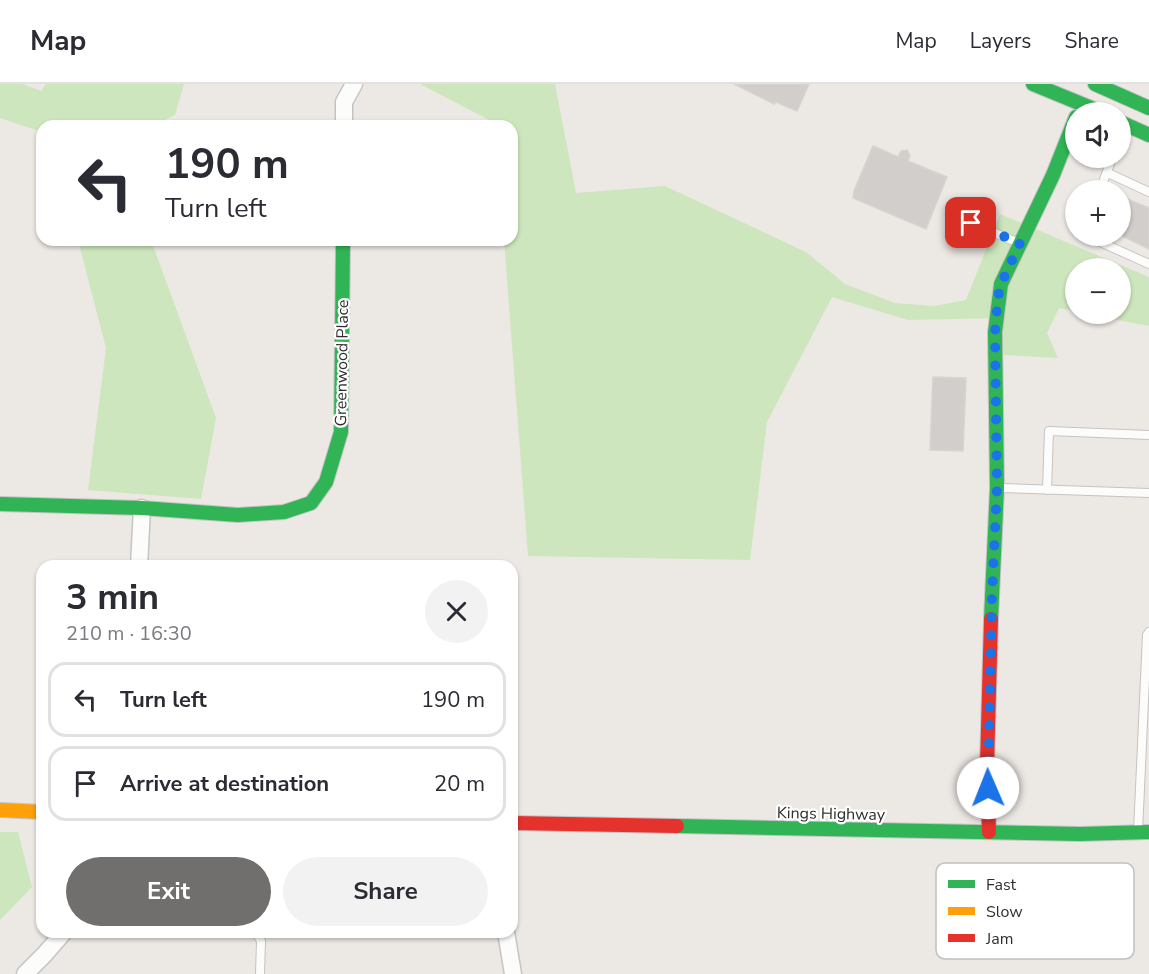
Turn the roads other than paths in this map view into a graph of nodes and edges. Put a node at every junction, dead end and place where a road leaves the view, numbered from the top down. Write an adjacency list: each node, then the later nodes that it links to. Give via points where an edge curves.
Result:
1 (354, 84): 6 (street, via 344,102)
2 (1034, 84): 4 (main road)
3 (1095, 84): 5 (main road)
4 (1065, 103)
5 (1149, 108)
6 (344, 120)
7 (1131, 127): 8 (main road)
8 (1149, 135)
9 (1065, 144): 15 (main road)
10 (1109, 168): 11 (lane)
11 (1108, 172): 12 (lane); 13 (lane)
12 (1104, 180)
13 (1149, 192)
14 (971, 223): 15 (lane)
15 (1020, 243): 20 (main road, via 998,297)
16 (343, 246): 24 (main road, Greenwood Place, via 341,432 321,489 311,502 284,512 238,515)
17 (1109, 246): 18 (lane)
18 (1149, 264)
19 (1149, 435): 21 (lane, via 1049,431)
20 (997, 488): 21 (lane); 30 (main road, via 987,766)
21 (1047, 490): 22 (lane)
22 (1149, 493)
23 (0, 504): 24 (main road, Greenwood Place)
24 (142, 508): 25 (street)
25 (139, 560)
26 (1149, 632): 31 (lane)
27 (0, 810): 28 (main road)
28 (36, 812)
29 (518, 823): 30 (main road, Kings Highway)
30 (989, 832): 31 (main road, Kings Highway)
31 (1143, 832)
32 (59, 938): 35 (street)
33 (259, 938): 36 (lane)
34 (507, 938): 37 (street)
35 (25, 974)
36 (260, 974)
37 (513, 974)

